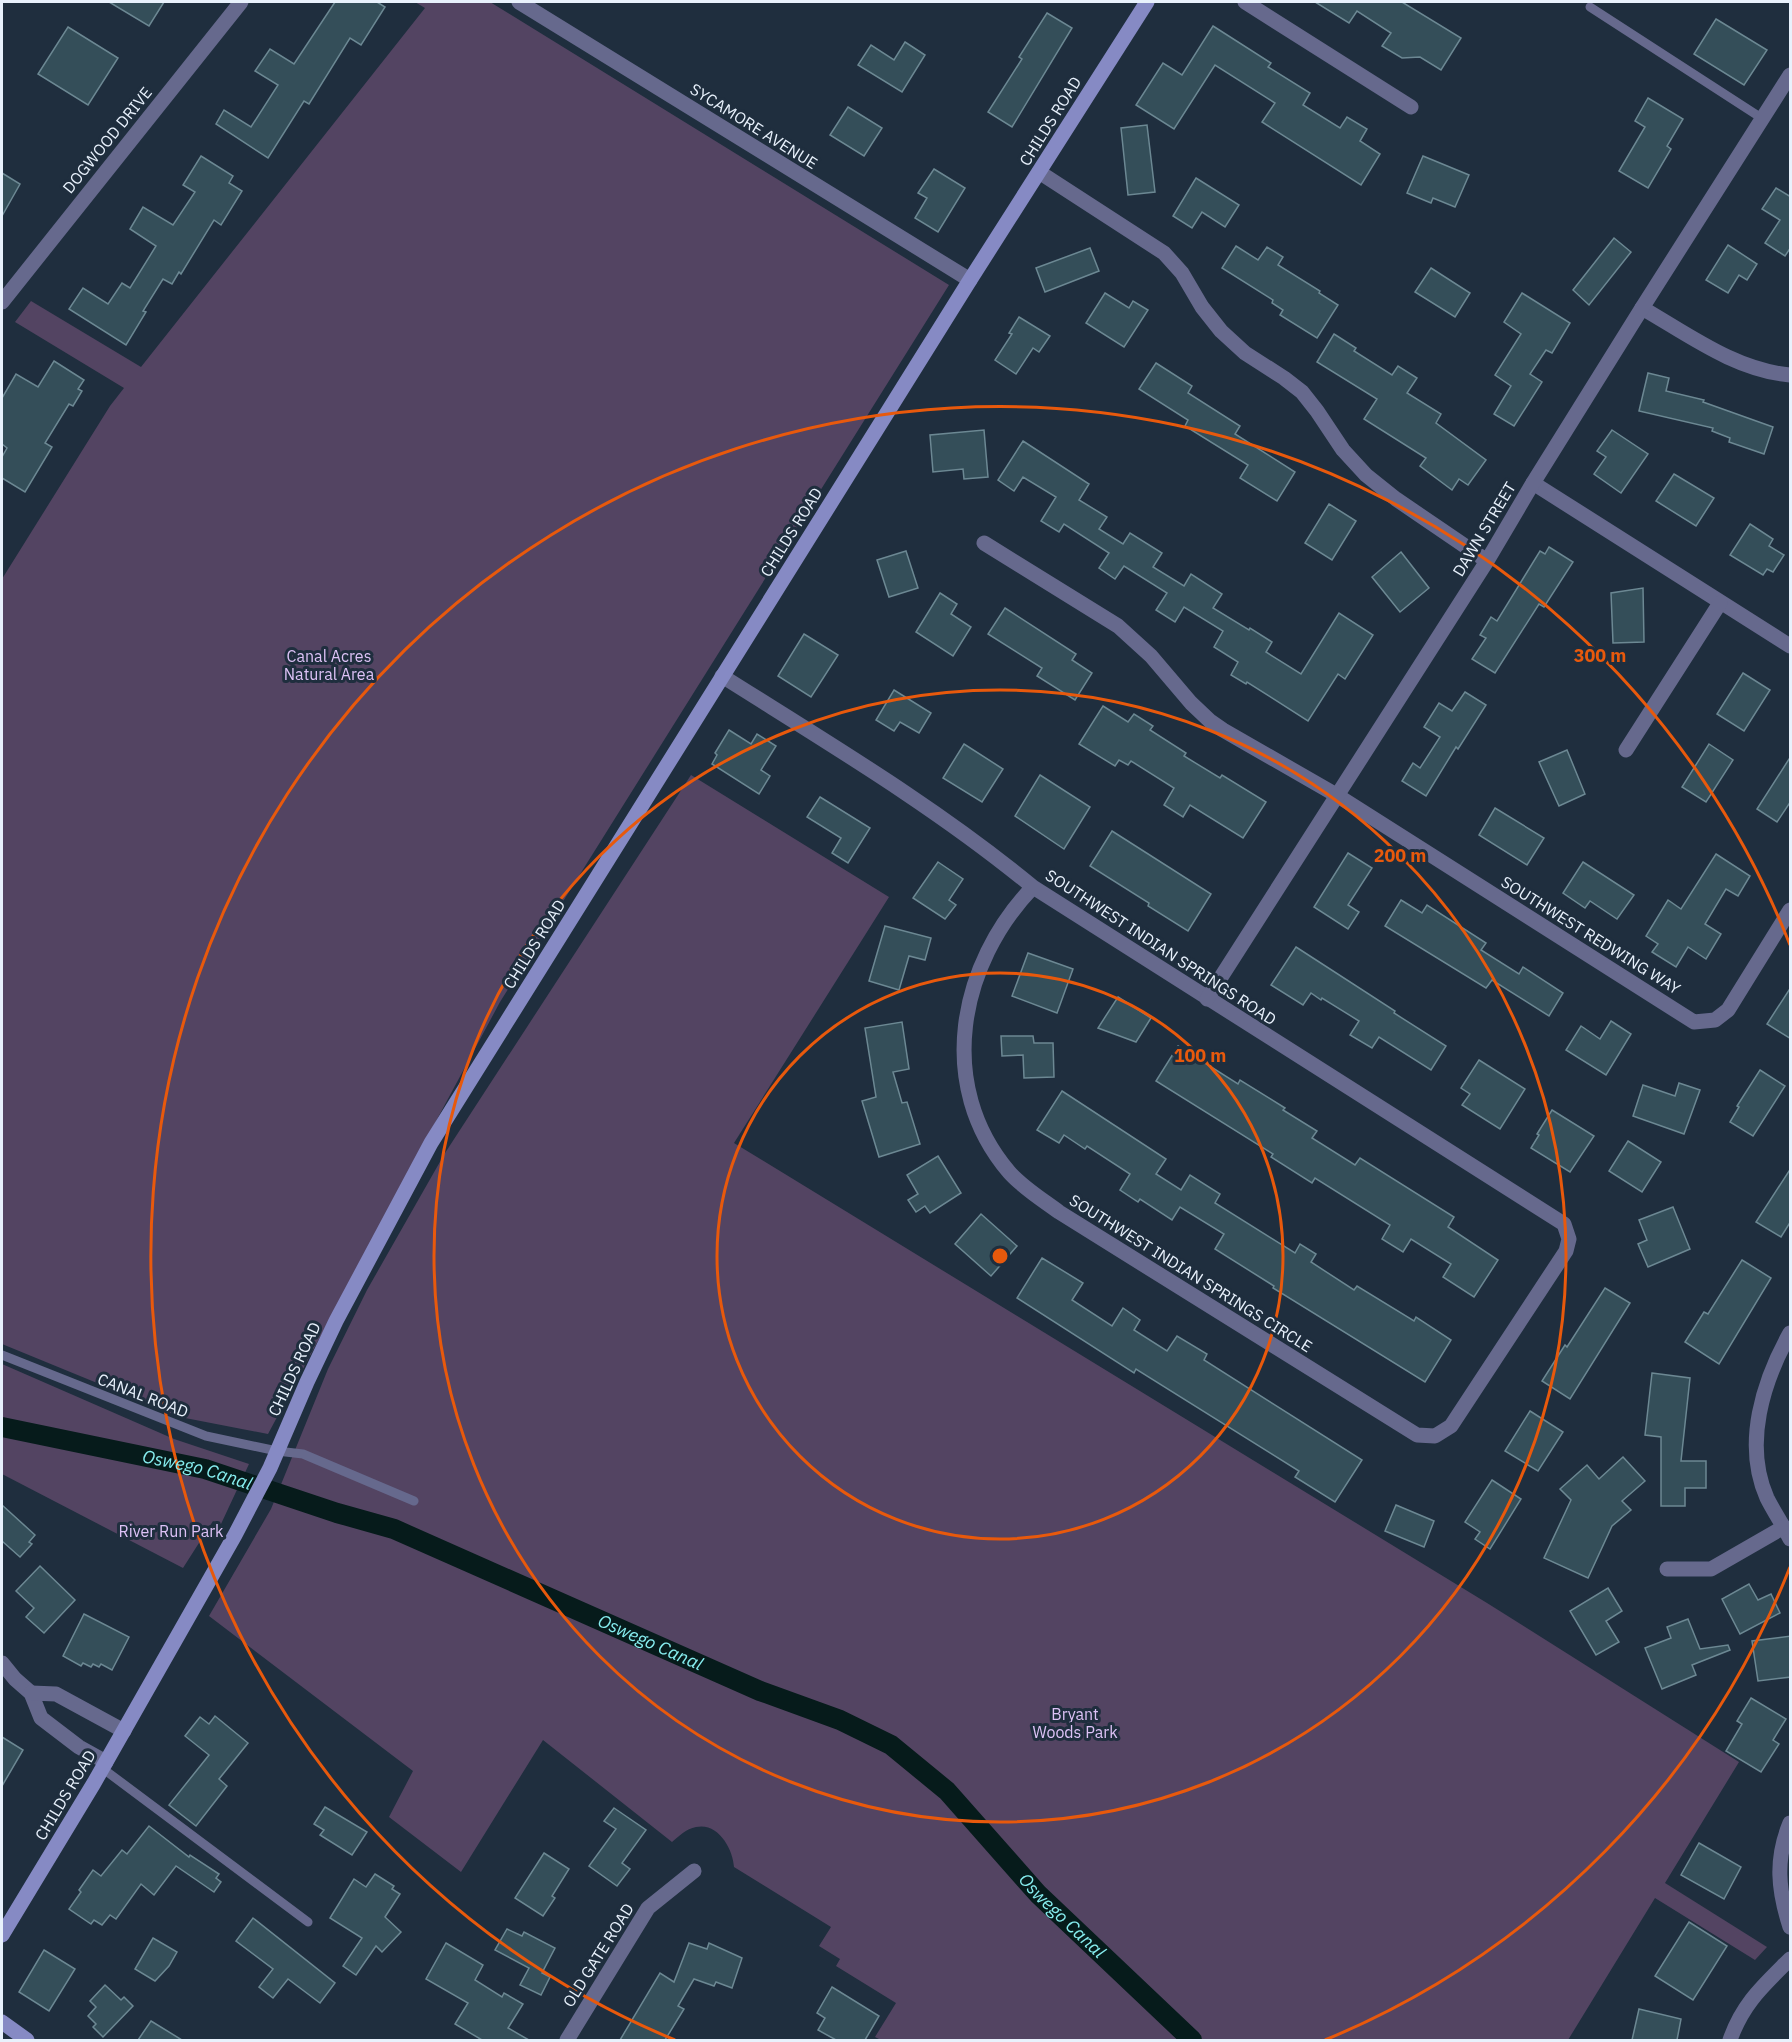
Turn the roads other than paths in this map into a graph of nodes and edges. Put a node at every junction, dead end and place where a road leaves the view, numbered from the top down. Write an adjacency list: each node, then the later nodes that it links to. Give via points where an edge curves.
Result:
1 (241, 2): 11 (street, DOGWOOD DRIVE)
2 (519, 2): 10 (street, SYCAMORE AVENUE)
3 (1147, 2): 9 (street, CHILDS ROAD)
4 (1245, 2): 7 (street)
5 (1590, 7): 8 (lane)
6 (1791, 75): 8 (street, DAWN STREET)
7 (1411, 107)
8 (1763, 119): 12 (street, DAWN STREET)
9 (1038, 172): 10 (street, CHILDS ROAD); 16 (street, via 1164,253 1221,331 1302,393 1366,475)
10 (970, 280): 19 (street, CHILDS ROAD)
11 (2, 302)
12 (1642, 308): 13 (street, via 1738,363); 14 (street, DAWN STREET)
13 (1791, 375)
14 (1533, 483): 16 (street, DAWN STREET); 17 (street)
15 (984, 543): 21 (street, SOUTHWEST REDWING WAY, via 1118,626 1210,721)
16 (1487, 561): 21 (street, DAWN STREET)
17 (1720, 603): 18 (street); 20 (street)
18 (1791, 646)
19 (722, 676): 22 (street, SOUTHWEST INDIAN SPRINGS ROAD, via 920,801); 28 (street, CHILDS ROAD, via 431,1143 336,1321)
20 (1626, 750)
21 (1338, 796): 23 (street, SOUTHWEST REDWING WAY, via 1694,1022 1715,1020 1728,1010); 24 (street, DAWN STREET)
22 (1033, 887): 24 (street, SOUTHWEST INDIAN SPRINGS ROAD); 25 (street, SOUTHWEST INDIAN SPRINGS CIRCLE, via 1006,918 983,959 966,1018 965,1073 973,1109 990,1146 1011,1174 1059,1212 1417,1435 1436,1436 1451,1426)
23 (1791, 910)
24 (1208, 999): 25 (street, SOUTHWEST INDIAN SPRINGS ROAD, via 1564,1224 1569,1239)
25 (1566, 1251)
26 (1791, 1333): 30 (street, via 1764,1392 1756,1438 1767,1498)
27 (2, 1355): 28 (lane, CANAL ROAD, via 206,1436)
28 (277, 1451): 29 (lane, CANAL ROAD, via 303,1454); 35 (street, CHILDS ROAD)
29 (414, 1502)
30 (1787, 1533): 31 (street, via 1711,1569)
31 (1666, 1569)
32 (2, 1663): 33 (street)
33 (8, 1683): 34 (street)
34 (31, 1693): 35 (street, via 56,1694); 36 (street, via 41,1718)
35 (124, 1731): 36 (street, CHILDS ROAD)
36 (104, 1765): 39 (lane); 41 (street, CHILDS ROAD)
37 (1791, 1823): 40 (street, via 1781,1849 1779,1875)
38 (694, 1871): 45 (street, OLD GATE ROAD, via 648,1908)
39 (308, 1922)
40 (1791, 1927)
41 (2, 1935)
42 (1791, 1959): 46 (street, via 1750,2000)
43 (2, 2022): 44 (street)
44 (27, 2040)
45 (567, 2040)
46 (1730, 2040)

